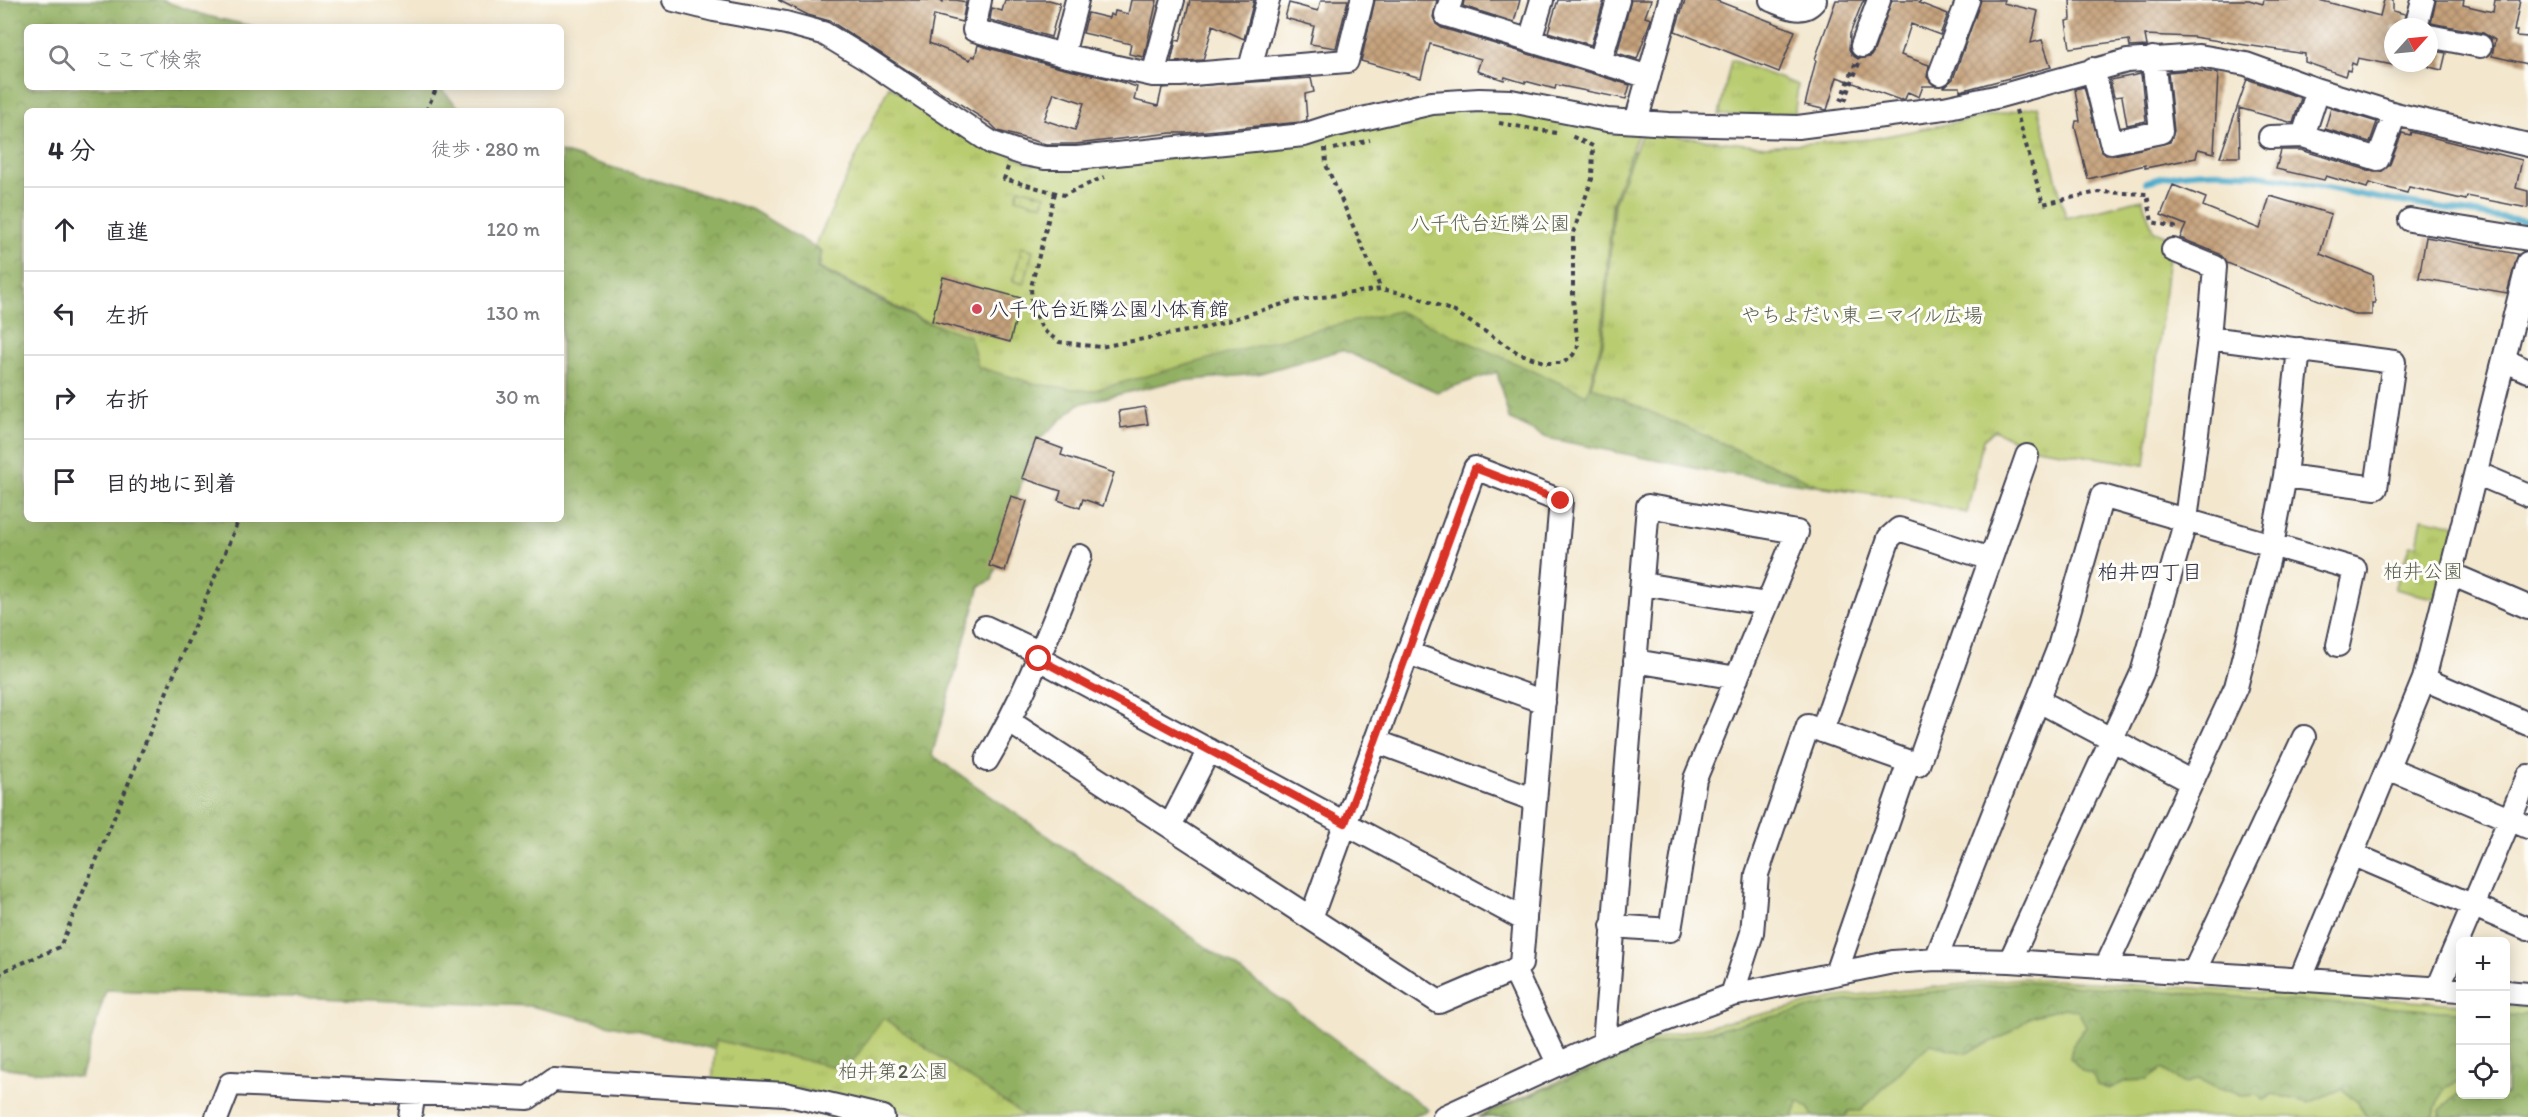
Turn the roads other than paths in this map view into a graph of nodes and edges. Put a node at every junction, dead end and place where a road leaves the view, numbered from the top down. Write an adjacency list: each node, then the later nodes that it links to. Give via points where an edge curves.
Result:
1 (674, 0): 31 (street, via 823,33 866,58 968,132 1041,161 1304,135 1432,103 1479,99)
2 (980, 0): 21 (street, via 974,30)
3 (1077, 0): 21 (street)
4 (1173, 0): 27 (street)
5 (1268, 0): 24 (street)
6 (1362, 0): 24 (street, via 1347,61)
7 (1451, 0): 18 (street, via 1446,15)
8 (1542, 0): 18 (street)
9 (1618, 0): 23 (street)
10 (1670, 0): 28 (street)
11 (1771, 0): 12 (street, via 1796,9 1804,9)
12 (1815, 0)
13 (1879, 0): 20 (street)
14 (1968, 0): 26 (street)
15 (2423, 0): 16 (street)
16 (2418, 18)
17 (2438, 38): 19 (street)
18 (1530, 40): 23 (street)
19 (2480, 46)
20 (1862, 52)
21 (1063, 55): 27 (street)
22 (2153, 58): 25 (street); 25 (street, via 2161,132 2111,142); 29 (street, via 2199,56 2246,64)
23 (1600, 62): 28 (street)
24 (1250, 68): 27 (street)
25 (2093, 69): 31 (street, via 1944,108 1798,127)
26 (1940, 74)
27 (1152, 75)
28 (1649, 77): 31 (street)
29 (2318, 90): 30 (street); 32 (street)
30 (2395, 114): 32 (street, via 2378,159); 34 (street)
31 (1636, 122)
32 (2303, 136): 33 (street)
33 (2270, 137)
34 (2528, 146)
35 (2410, 220): 36 (street)
36 (2528, 239)
37 (2174, 250): 39 (street, via 2215,267)
38 (2528, 263): 41 (street)
39 (2210, 338): 40 (street); 47 (street)
40 (2299, 350): 45 (street); 45 (street, via 2394,362 2376,489)
41 (2504, 360): 42 (street); 44 (street)
42 (2528, 371)
43 (2027, 456): 50 (street)
44 (2476, 473): 46 (street); 51 (street)
45 (2285, 476): 48 (street)
46 (2528, 495)
47 (2186, 520): 48 (street); 62 (street, via 2102,496 2060,647); 68 (street, via 2142,673)
48 (2271, 545): 56 (street, via 2355,569); 75 (street, via 2236,687)
49 (1080, 556): 58 (street)
50 (1990, 559): 66 (street, via 1899,529 1889,538); 72 (street, via 1918,765)
51 (2451, 574): 54 (street); 61 (street)
52 (1642, 584): 53 (street); 53 (street, via 1648,506 1797,531); 59 (street)
53 (1767, 604): 60 (street)
54 (2528, 607)
55 (985, 627): 58 (street, via 1030,648)
56 (2338, 645)
57 (1407, 653): 63 (street); 63 (street, via 1475,468 1561,501); 69 (street)
58 (1039, 659): 64 (street); 70 (street)
59 (1635, 661): 60 (street); 84 (street)
60 (1737, 678): 84 (street, via 1695,779 1670,930)
61 (2424, 680): 65 (street); 73 (street)
62 (2039, 701): 68 (street); 86 (street)
63 (1544, 702): 76 (street)
64 (1010, 722): 71 (street); 79 (street)
65 (2528, 724)
66 (1822, 731): 72 (street); 96 (street, via 1808,726 1757,874 1752,933)
67 (2304, 736): 90 (street)
68 (2112, 740): 75 (street); 87 (street)
69 (1375, 741): 76 (street); 77 (street)
70 (1209, 750): 77 (street); 79 (street)
71 (987, 759)
72 (1909, 762): 91 (street)
73 (2388, 768): 78 (street); 80 (street)
74 (2528, 776): 78 (street)
75 (2192, 782): 88 (street)
76 (1535, 800): 83 (street)
77 (1345, 823): 82 (street); 83 (street)
78 (2519, 823): 81 (street)
79 (1170, 826): 82 (street)
80 (2352, 854): 81 (street); 92 (street)
81 (2473, 906): 85 (street); 93 (street)
82 (1311, 918): 89 (street, via 1439,1002)
83 (1525, 920): 89 (street, via 1521,964)
84 (1612, 926): 97 (street)
85 (2528, 929)
86 (1936, 959): 87 (street); 91 (street)
87 (2010, 962): 88 (street)
88 (2106, 967): 90 (street)
89 (1514, 970): 98 (street)
90 (2194, 972): 92 (street)
91 (1836, 973): 96 (street)
92 (2301, 978): 93 (street)
93 (2449, 989)
94 (2510, 992): 95 (street)
95 (2528, 994)
96 (1732, 995): 97 (street)
97 (1604, 1043): 98 (street)
98 (1558, 1063): 103 (street)
99 (414, 1092): 100 (street, via 230,1084); 101 (street); 102 (street, via 528,1098 553,1080 785,1094)
100 (217, 1117)
101 (410, 1117)
102 (883, 1117)
103 (1444, 1117)

